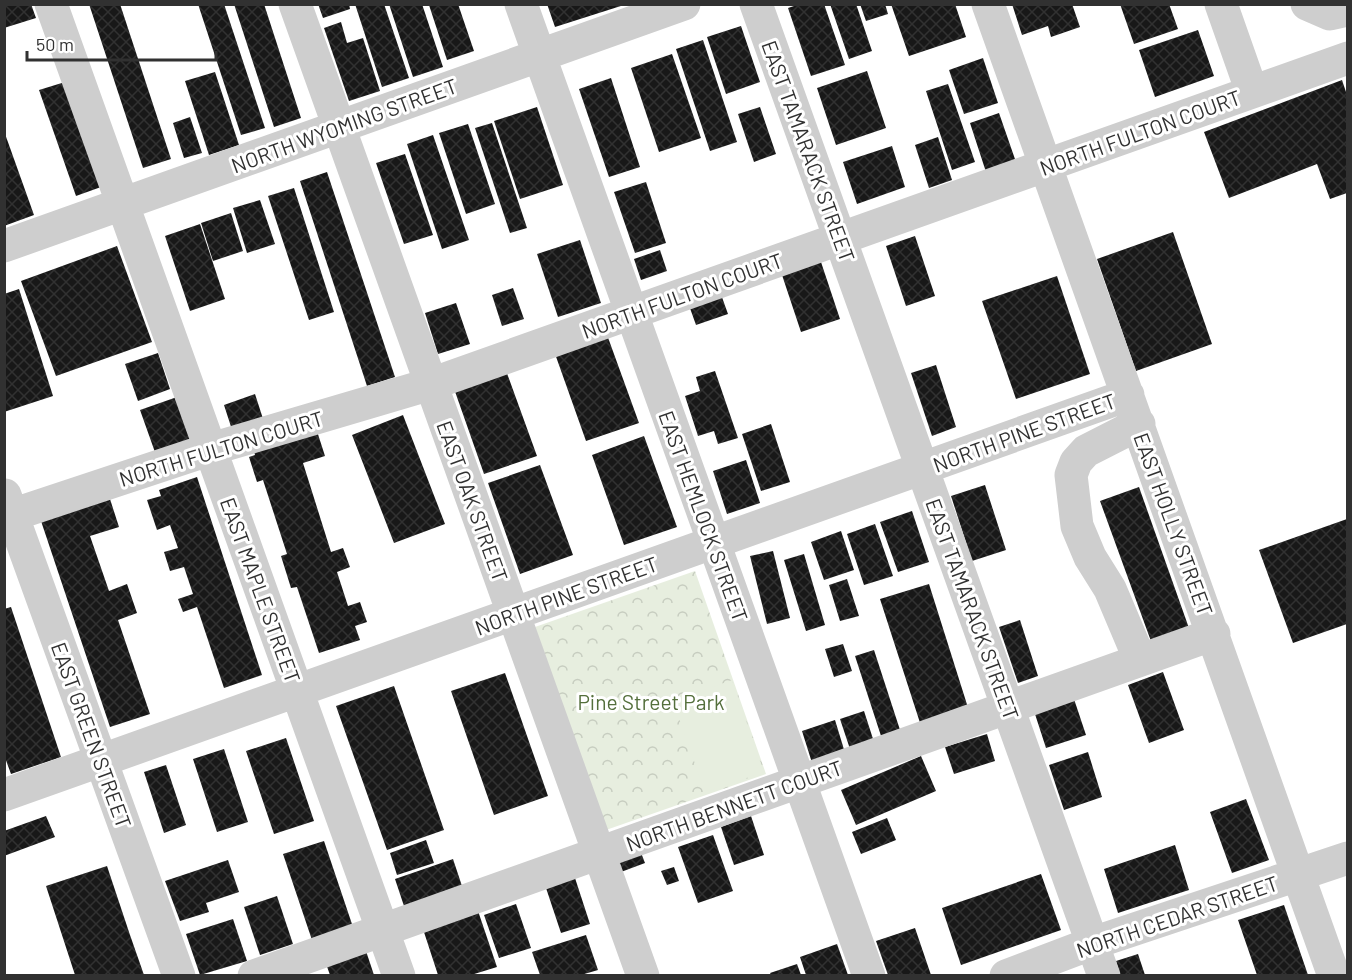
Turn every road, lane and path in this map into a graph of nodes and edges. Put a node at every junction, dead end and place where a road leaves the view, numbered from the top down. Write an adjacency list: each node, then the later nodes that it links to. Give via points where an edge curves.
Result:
1 (51, 4): 15 (street, EAST MAPLE STREET)
2 (295, 4): 13 (street, EAST OAK STREET)
3 (521, 4): 10 (street, EAST HEMLOCK STREET)
4 (684, 4): 10 (street, NORTH WYOMING STREET)
5 (756, 4): 16 (street, EAST TAMARACK STREET)
6 (988, 4): 14 (street, EAST HOLLY STREET)
7 (1221, 4): 12 (street)
8 (1307, 4): 9 (street, via 1330,14)
9 (1347, 10)
10 (540, 56): 13 (street, NORTH WYOMING STREET); 18 (street, EAST HEMLOCK STREET)
11 (1347, 58): 12 (street, NORTH FULTON COURT)
12 (1252, 92): 14 (street, NORTH FULTON COURT)
13 (339, 127): 15 (street, NORTH WYOMING STREET); 19 (street, EAST OAK STREET)
14 (1046, 165): 16 (street, NORTH FULTON COURT); 20 (street, EAST HOLLY STREET)
15 (123, 204): 17 (street, NORTH WYOMING STREET); 21 (street, EAST MAPLE STREET)
16 (840, 238): 18 (street, NORTH FULTON COURT); 22 (street, EAST TAMARACK STREET)
17 (4, 246)
18 (632, 313): 19 (street, NORTH FULTON COURT); 24 (street, EAST HEMLOCK STREET)
19 (431, 384): 21 (street, NORTH FULTON COURT); 25 (street, EAST OAK STREET)
20 (1133, 410): 22 (street, NORTH PINE STREET); 26 (street, EAST HOLLY STREET); 27 (street, via 1086,451 1071,475 1077,526 1110,589)
21 (211, 449): 23 (street, NORTH FULTON COURT); 28 (street, EAST MAPLE STREET)
22 (922, 468): 24 (street, NORTH PINE STREET); 29 (street, EAST TAMARACK STREET)
23 (8, 505): 30 (street, EAST GREEN STREET)
24 (714, 542): 25 (street, NORTH PINE STREET); 31 (street, EAST HEMLOCK STREET)
25 (513, 614): 28 (street, NORTH PINE STREET); 33 (street, EAST OAK STREET)
26 (1214, 634): 27 (street, NORTH BENNETT COURT); 35 (street, EAST HOLLY STREET)
27 (1140, 660): 29 (street, NORTH BENNETT COURT)
28 (297, 690): 30 (street, NORTH PINE STREET); 36 (street, EAST MAPLE STREET)
29 (1008, 707): 31 (street, NORTH BENNETT COURT); 37 (street, EAST TAMARACK STREET)
30 (101, 760): 32 (street, NORTH PINE STREET); 38 (street, EAST GREEN STREET)
31 (800, 781): 33 (street, NORTH BENNETT COURT); 42 (street, EAST HEMLOCK STREET)
32 (4, 795)
33 (599, 853): 36 (street, NORTH BENNETT COURT); 41 (street, EAST OAK STREET)
34 (1347, 858): 35 (street, NORTH CEDAR STREET)
35 (1297, 876): 37 (street, NORTH CEDAR STREET); 45 (street, EAST HOLLY STREET)
36 (383, 930): 39 (street, NORTH BENNETT COURT); 40 (street, EAST MAPLE STREET)
37 (1093, 943): 43 (street, NORTH CEDAR STREET); 44 (street, EAST TAMARACK STREET)
38 (178, 975)
39 (254, 975)
40 (399, 975)
41 (643, 975)
42 (869, 975)
43 (1006, 975)
44 (1104, 975)
45 (1334, 975)

